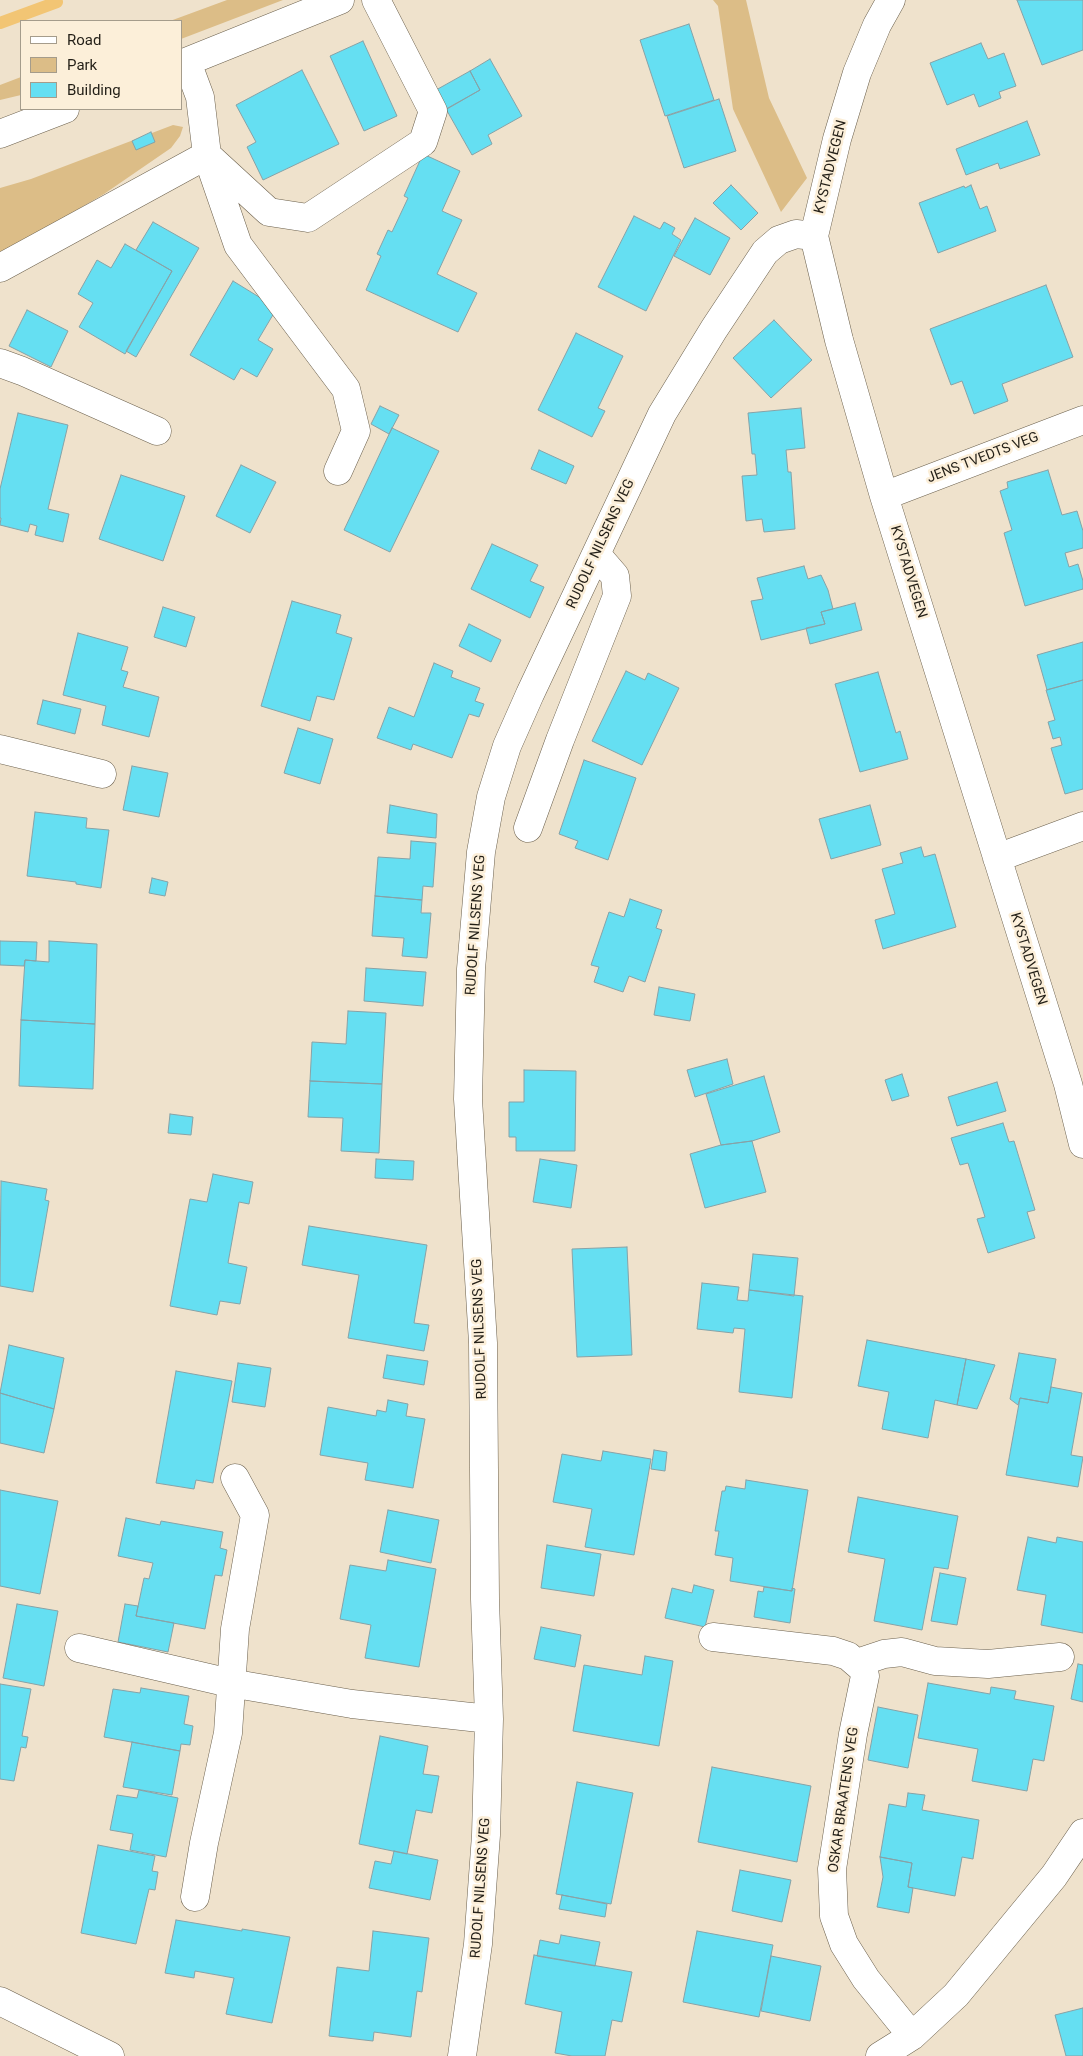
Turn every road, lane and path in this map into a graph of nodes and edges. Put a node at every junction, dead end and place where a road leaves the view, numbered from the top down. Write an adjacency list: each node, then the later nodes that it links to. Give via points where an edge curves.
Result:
1 (340, 0): 4 (street)
2 (376, 0): 7 (street, via 433,111 423,142 308,218 269,212)
3 (891, 0): 8 (street, KYSTADVEGEN, via 857,73 836,139)
4 (184, 63): 7 (street, via 200,97)
5 (62, 110): 6 (street)
6 (0, 134)
7 (207, 155): 9 (street); 13 (street, via 238,245 346,388 356,431)
8 (814, 236): 14 (street, KYSTADVEGEN, via 839,340); 15 (street, RUDOLF NILSENS VEG, via 796,234 779,240 765,252 662,414)
9 (0, 268)
10 (0, 363): 12 (street)
11 (1083, 420): 14 (street, JENS TVEDTS VEG)
12 (157, 430)
13 (338, 471)
14 (884, 496): 20 (street, KYSTADVEGEN)
15 (596, 554): 19 (street, via 615,576 618,596); 29 (street, RUDOLF NILSENS VEG, via 507,746 491,797 481,852 471,969 468,1100 483,1342)
16 (0, 749): 17 (street)
17 (102, 774)
18 (1083, 826): 20 (street)
19 (528, 828)
20 (997, 858): 21 (street, KYSTADVEGEN)
21 (1075, 1083): 22 (street, KYSTADVEGEN)
22 (1083, 1144)
23 (235, 1478): 28 (street, via 256,1515 235,1629)
24 (713, 1637): 27 (street, via 833,1652 848,1656)
25 (79, 1648): 28 (street)
26 (1060, 1657): 27 (street, via 988,1664 935,1660 902,1652)
27 (857, 1663): 33 (street, OSKAR BRAATENS VEG, via 865,1676 832,1868 834,1916 844,1944 866,1979)
28 (230, 1683): 29 (street, via 352,1704); 31 (street, via 228,1732)
29 (489, 1719): 35 (street, RUDOLF NILSENS VEG, via 486,1835 478,1944)
30 (1083, 1833): 33 (street, via 1054,1876 956,1995)
31 (195, 1897)
32 (0, 2001): 34 (street)
33 (912, 2036): 36 (street)
34 (110, 2056)
35 (462, 2056)
36 (880, 2056)

